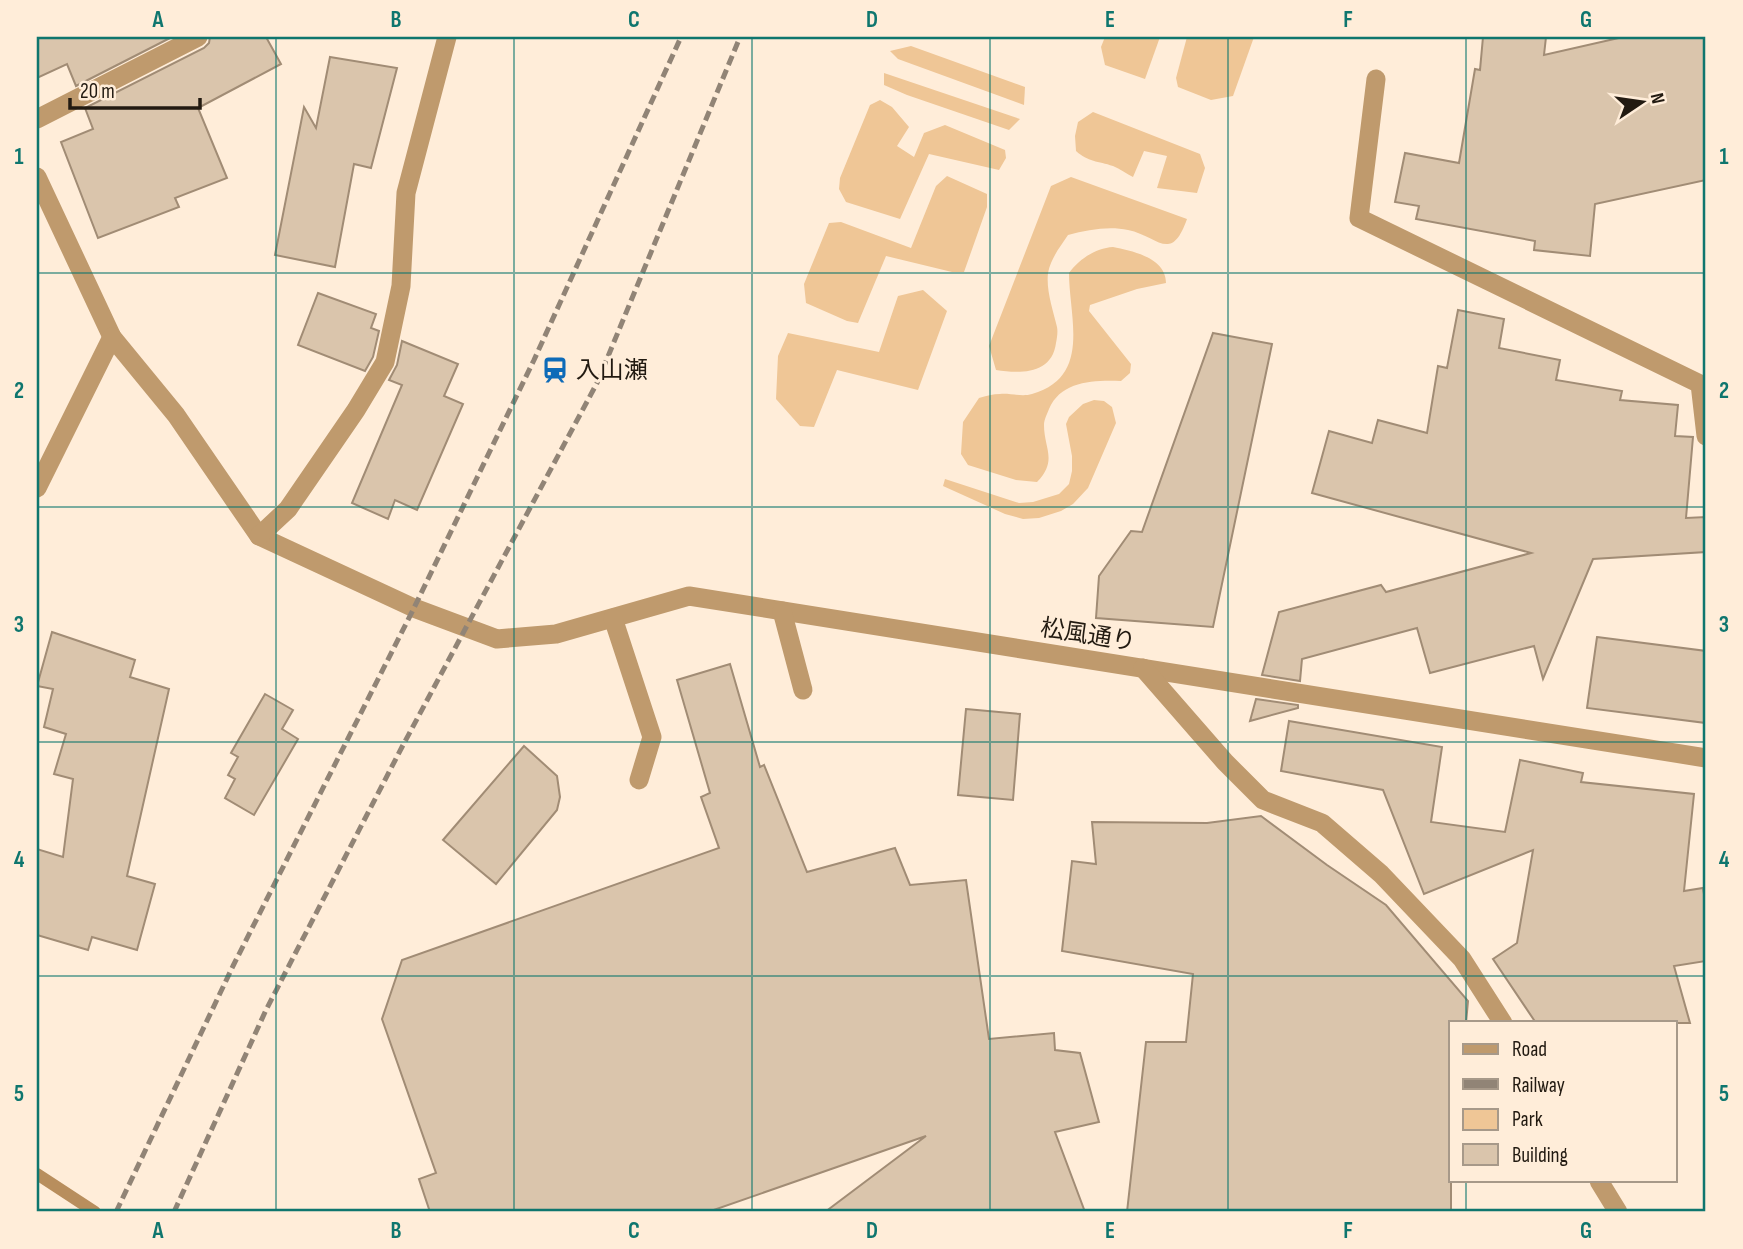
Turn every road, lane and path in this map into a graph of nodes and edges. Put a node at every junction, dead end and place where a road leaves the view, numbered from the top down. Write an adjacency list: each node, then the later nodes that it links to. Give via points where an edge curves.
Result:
1 (198, 37): 4 (street)
2 (447, 37): 9 (street, via 406,193 401,286 385,362 288,509)
3 (1376, 79): 7 (street, via 1359,218 1700,384)
4 (37, 119)
5 (37, 177): 6 (street)
6 (111, 337): 8 (street); 9 (street, via 176,415)
7 (1706, 436)
8 (37, 488)
9 (259, 536): 11 (street, 松風通り, via 414,608 497,639 556,634)
10 (782, 611): 11 (street, 松風通り, via 689,596); 12 (street, 松風通り); 13 (street)
11 (612, 618): 15 (street, via 652,737)
12 (1143, 668): 14 (street, 松風通り); 16 (street, via 1263,800 1322,823 1381,874 1462,959)
13 (803, 690)
14 (1706, 758)
15 (639, 780)
16 (1502, 1021)
17 (1600, 1182): 18 (street)
18 (1618, 1212)

